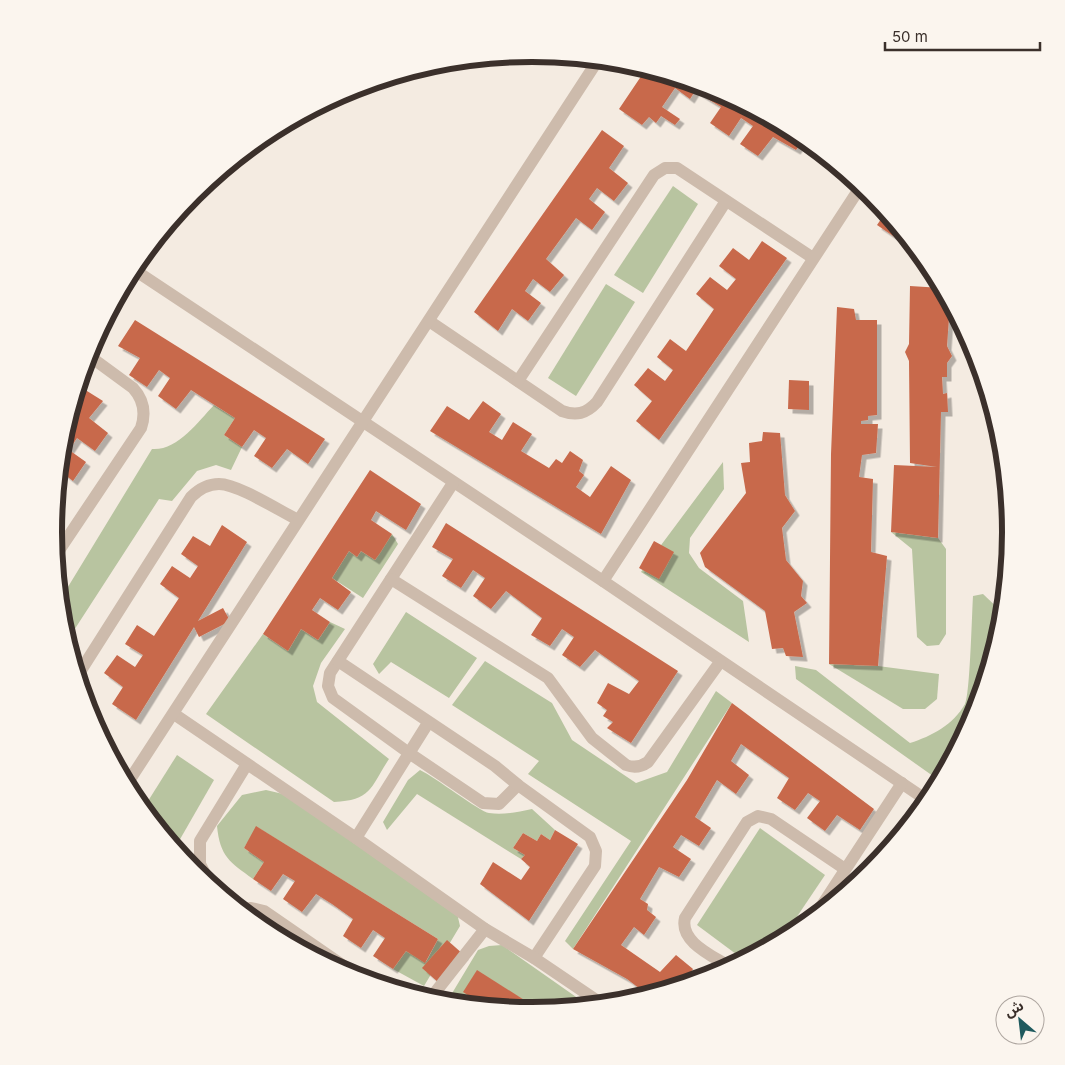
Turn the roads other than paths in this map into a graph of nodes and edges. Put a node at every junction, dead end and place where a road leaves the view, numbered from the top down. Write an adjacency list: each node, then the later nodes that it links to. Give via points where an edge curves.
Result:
1 (593, 67): 6 (street)
2 (857, 192): 4 (street)
3 (726, 201): 4 (street); 8 (street, via 677,168 665,168 654,175); 8 (street, via 590,410 581,414 562,411)
4 (813, 258): 14 (street)
5 (140, 274): 9 (street)
6 (429, 321): 8 (street); 9 (street)
7 (95, 360): 12 (street, via 139,394 144,420)
8 (518, 381)
9 (362, 422): 10 (street); 11 (street)
10 (454, 483): 13 (street); 14 (street)
11 (298, 520): 17 (street, via 229,485 212,484 197,491); 18 (street)
12 (63, 544)
13 (391, 579): 15 (street); 16 (street, via 548,678 592,738 632,767 648,762)
14 (603, 581): 16 (street)
15 (338, 661): 19 (street); 20 (street, via 328,680 333,698)
16 (720, 662): 23 (street)
17 (83, 668)
18 (174, 714): 21 (street); 22 (street)
19 (428, 723): 20 (street); 24 (street, via 495,766)
20 (409, 753): 24 (street, via 488,805 504,801); 26 (street)
21 (248, 764): 26 (street); 27 (street, via 200,841)
22 (131, 777)
23 (902, 783): 25 (street); 28 (street)
24 (518, 785): 33 (street, via 590,837 596,851 595,866)
25 (921, 796)
26 (356, 838): 31 (street)
27 (201, 866)
28 (845, 869): 29 (street); 34 (street, via 770,819 758,816 747,822 684,918 687,936)
29 (825, 900)
30 (250, 908): 32 (street, via 264,911)
31 (485, 929): 33 (street); 35 (street)
32 (329, 956)
33 (534, 958): 36 (street)
34 (723, 962)
35 (436, 992)
36 (593, 998)

